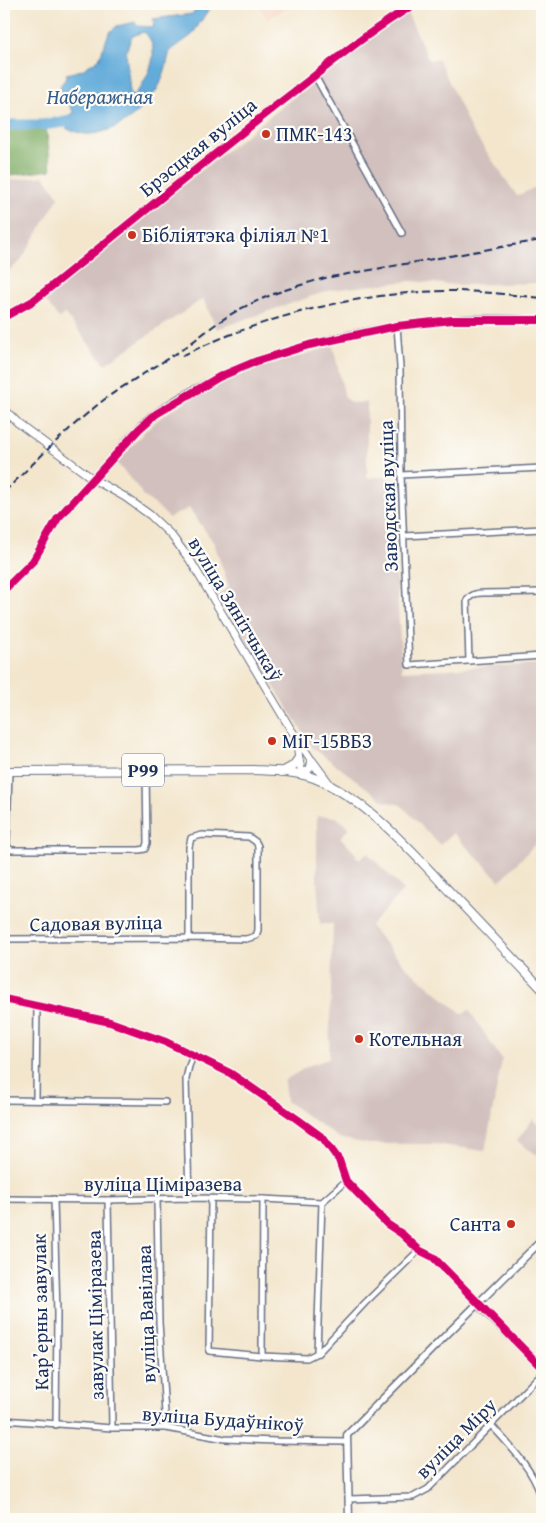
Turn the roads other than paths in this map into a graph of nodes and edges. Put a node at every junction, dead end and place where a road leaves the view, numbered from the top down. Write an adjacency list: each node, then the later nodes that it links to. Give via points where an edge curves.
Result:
1 (415, 4): 2 (street, Брэсцкая вуліца)
2 (315, 76): 3 (street); 4 (street, Брэсцкая вуліца, via 33,301)
3 (402, 233)
4 (4, 317)
5 (542, 320): 6 (street, via 452,320)
6 (396, 326): 9 (street, Заводская вуліца, via 400,367); 10 (street, via 309,345 219,377 156,414)
7 (4, 409): 10 (main road, вуліца Зянітчыкаў)
8 (542, 468): 9 (street)
9 (401, 475): 12 (street, Заводская вуліца)
10 (93, 479): 13 (street, via 58,518 33,561); 17 (main road, вуліца Зянітчыкаў, via 150,515 177,542)
11 (542, 529): 12 (street)
12 (404, 536): 16 (street, Заводская вуліца, via 408,665)
13 (4, 590)
14 (542, 592): 16 (street, via 483,593 474,594 467,600)
15 (542, 656): 16 (street)
16 (469, 661)
17 (296, 739): 18 (main road); 19 (main road, вуліца Зянітчыкаў)
18 (298, 759): 22 (main road); 23 (main road)
19 (312, 760): 23 (main road); 24 (main road)
20 (146, 770): 21 (main road, Р99); 21 (street, via 147,843 145,848 130,850 11,850 7,846); 22 (main road, Р99)
21 (6, 771)
22 (282, 772): 23 (main road, Р99)
23 (303, 775): 24 (main road, Р99)
24 (330, 786): 27 (main road, Р99, via 382,822)
25 (189, 938): 25 (street, Садовая вуліца, via 246,939 256,936 258,846 249,837 202,835 192,838 189,847); 26 (street, Садовая вуліца)
26 (4, 939)
27 (542, 989)
28 (4, 999): 29 (street)
29 (37, 1006): 30 (street, via 110,1022 166,1042); 32 (street)
30 (193, 1056): 34 (street, via 230,1073 322,1138 339,1160); 35 (street, via 186,1078)
31 (4, 1100): 32 (street)
32 (36, 1100): 33 (street)
33 (165, 1102)
34 (346, 1181): 42 (street); 44 (street, via 386,1224)
35 (189, 1198): 38 (street, вуліца Ціміразева); 39 (street, вуліца Ціміразева)
36 (4, 1199): 37 (street, вуліца Ціміразева)
37 (54, 1199): 41 (street, вуліца Ціміразева); 51 (street, Карʼерны завулак)
38 (157, 1199): 41 (street, вуліца Ціміразева); 54 (street, вуліца Вавілава, via 159,1322)
39 (211, 1199): 40 (street, вуліца Ціміразева); 47 (street, via 209,1351)
40 (263, 1199): 42 (street, вуліца Ціміразева); 47 (street)
41 (108, 1200): 53 (street, завулак Ціміразева)
42 (322, 1202): 46 (street)
43 (542, 1240): 45 (street)
44 (419, 1250): 45 (street, via 433,1257); 46 (street)
45 (477, 1304): 48 (street); 55 (street, via 347,1435)
46 (318, 1353): 47 (street, via 307,1358)
47 (262, 1356)
48 (542, 1368)
49 (542, 1373): 52 (street, вуліца Міру)
50 (4, 1420): 51 (street, вуліца Будаўнікоў)
51 (56, 1424): 53 (street, вуліца Будаўнікоў)
52 (491, 1425): 56 (street, вуліца Міру, via 428,1489 413,1497); 58 (street, via 523,1462 533,1479 541,1497)
53 (112, 1428): 54 (street, вуліца Будаўнікоў)
54 (166, 1428): 55 (street, вуліца Будаўнікоў, via 224,1438)
55 (346, 1442): 56 (street)
56 (348, 1499): 57 (street)
57 (349, 1519)
58 (542, 1519)

